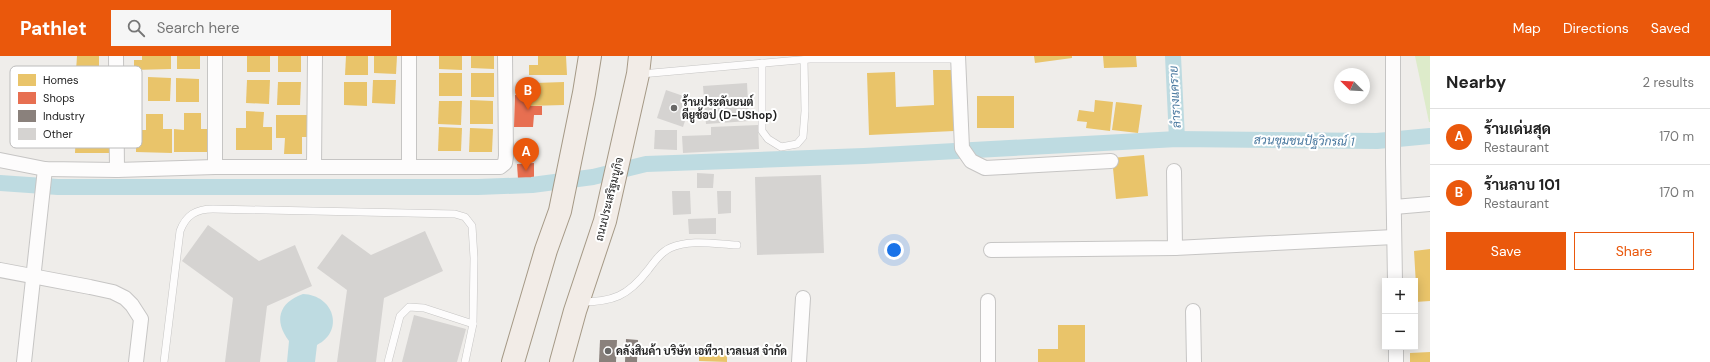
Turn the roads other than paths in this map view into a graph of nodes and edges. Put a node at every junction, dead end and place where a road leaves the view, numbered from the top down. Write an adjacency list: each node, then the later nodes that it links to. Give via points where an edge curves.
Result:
1 (116, 56): 13 (street)
2 (215, 56): 18 (street)
3 (315, 56): 17 (street)
4 (409, 56): 19 (street)
5 (505, 56): 19 (street, via 505,163 493,168)
6 (590, 56): 23 (main road)
7 (603, 56): 23 (main road, via 582,164)
8 (1393, 56): 25 (street)
9 (808, 58): 10 (lane); 11 (lane); 11 (lane, via 803,136 797,144 781,147 768,139 762,131)
10 (958, 58): 16 (street, via 964,151 971,160 985,168)
11 (762, 63): 12 (lane)
12 (639, 65): 35 (main road, ถนนประเสริฐมนูกิจ, via 605,221)
13 (116, 66)
14 (117, 148): 20 (street)
15 (0, 160): 22 (street)
16 (1111, 161)
17 (314, 166): 18 (street); 19 (street)
18 (215, 167): 20 (street)
19 (409, 167)
20 (117, 170): 22 (street)
21 (1174, 171): 28 (street)
22 (44, 181): 31 (street)
23 (568, 181): 44 (main road)
24 (1430, 204): 25 (street)
25 (1394, 207): 26 (street)
26 (1394, 237): 28 (street); 32 (street)
27 (737, 245): 35 (lane, via 687,243 669,248 625,294 601,302)
28 (1175, 248): 29 (street)
29 (991, 250)
30 (0, 270): 31 (street)
31 (34, 277): 39 (street); 40 (street, via 113,292 125,298 141,319)
32 (1395, 278)
33 (803, 298): 46 (street)
34 (988, 301): 47 (street)
35 (578, 302): 45 (main road, ถนนประเสริฐมนูกิจ)
36 (1193, 311): 48 (street)
37 (473, 324): 41 (lane, via 472,226 460,215 202,209 192,214 180,231); 42 (lane, via 424,308 409,307 400,316); 43 (lane)
38 (1396, 350): 49 (street)
39 (24, 362)
40 (136, 362)
41 (164, 362)
42 (388, 362)
43 (465, 362)
44 (513, 362)
45 (561, 362)
46 (799, 362)
47 (988, 362)
48 (1194, 362)
49 (1396, 362)

